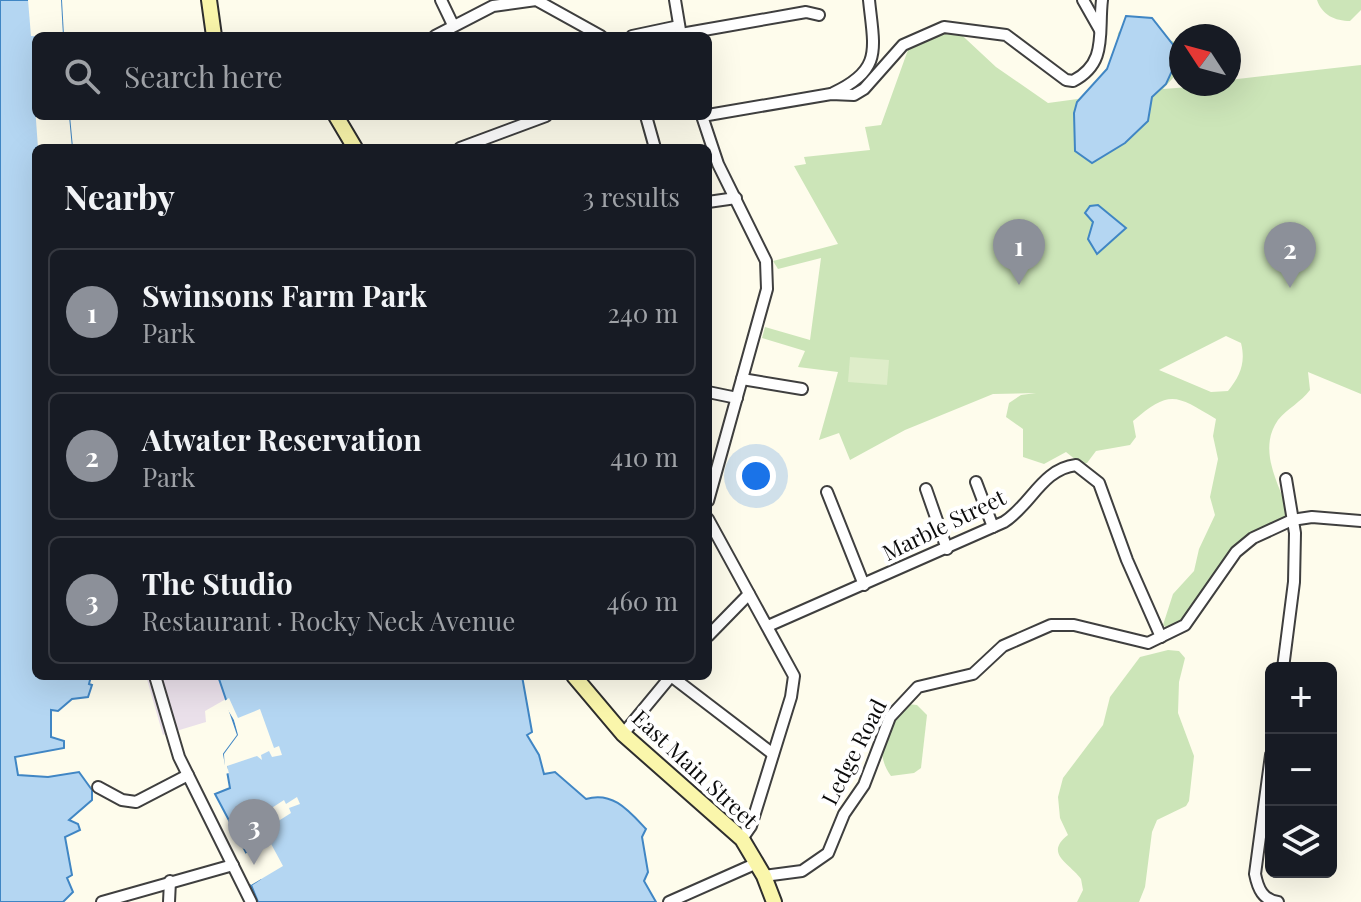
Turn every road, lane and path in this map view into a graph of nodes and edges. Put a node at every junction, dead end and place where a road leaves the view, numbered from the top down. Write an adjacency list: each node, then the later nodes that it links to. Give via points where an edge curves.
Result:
1 (209, 0): 11 (main road)
2 (441, 0): 9 (street)
3 (536, 0): 9 (street, via 493,6); 13 (street)
4 (675, 0): 14 (street)
5 (869, 0): 15 (street, via 871,64 861,79)
6 (1083, 0): 10 (street)
7 (1102, 0): 10 (street)
8 (819, 15): 14 (street, via 806,12)
9 (453, 25): 12 (street)
10 (1101, 31): 15 (street, via 1096,62 1073,81 1006,35 944,27 903,45 854,95)
11 (213, 32)
12 (442, 32)
13 (594, 32)
14 (680, 32)
15 (831, 94): 16 (street)
16 (712, 115)
17 (338, 120): 21 (main road)
18 (535, 120): 22 (street)
19 (647, 120): 23 (street)
20 (705, 120): 24 (street)
21 (353, 144)
22 (471, 144)
23 (654, 144)
24 (711, 144)
25 (712, 149): 26 (street)
26 (736, 198): 27 (street); 28 (street, via 768,273)
27 (712, 201)
28 (742, 379): 29 (street); 31 (street)
29 (802, 389)
30 (712, 393): 31 (street)
31 (737, 398): 34 (street)
32 (1286, 479): 37 (street)
33 (976, 482): 40 (street)
34 (712, 487)
35 (926, 489): 41 (street)
36 (827, 492): 42 (street)
37 (1292, 520): 38 (street); 46 (street, via 1242,545 1192,617); 47 (street, via 1294,582)
38 (1361, 521)
39 (712, 526): 43 (street)
40 (993, 527): 41 (street, Marble Street); 46 (street, Marble Street, via 1023,507 1056,470 1084,468 1099,483)
41 (947, 549): 42 (street, Marble Street)
42 (864, 585): 44 (street, Marble Street)
43 (749, 594): 44 (street); 45 (street)
44 (768, 626): 53 (street, via 794,676)
45 (712, 632)
46 (1161, 637): 59 (street, Ledge Road, via 1148,643 1074,625 1051,625 1003,646 973,674 918,687 890,717 864,785 828,853 802,871)
47 (1284, 662)
48 (156, 680): 54 (street)
49 (577, 680): 52 (main road, East Main Street)
50 (668, 680): 52 (street)
51 (676, 680): 53 (street)
52 (623, 734): 57 (main road, East Main Street)
53 (773, 754): 57 (street, via 751,826)
54 (188, 775): 55 (street, via 136,802); 58 (street)
55 (98, 787)
56 (1265, 800): 66 (street, via 1255,874 1265,897)
57 (742, 839): 59 (main road, East Main Street)
58 (233, 865): 60 (street); 63 (street)
59 (761, 870): 64 (street, Ledge Road); 65 (main road, East Main Street)
60 (170, 881): 61 (street); 62 (street)
61 (102, 902)
62 (169, 902)
63 (251, 902)
64 (669, 902)
65 (774, 902)
66 (1278, 902)

